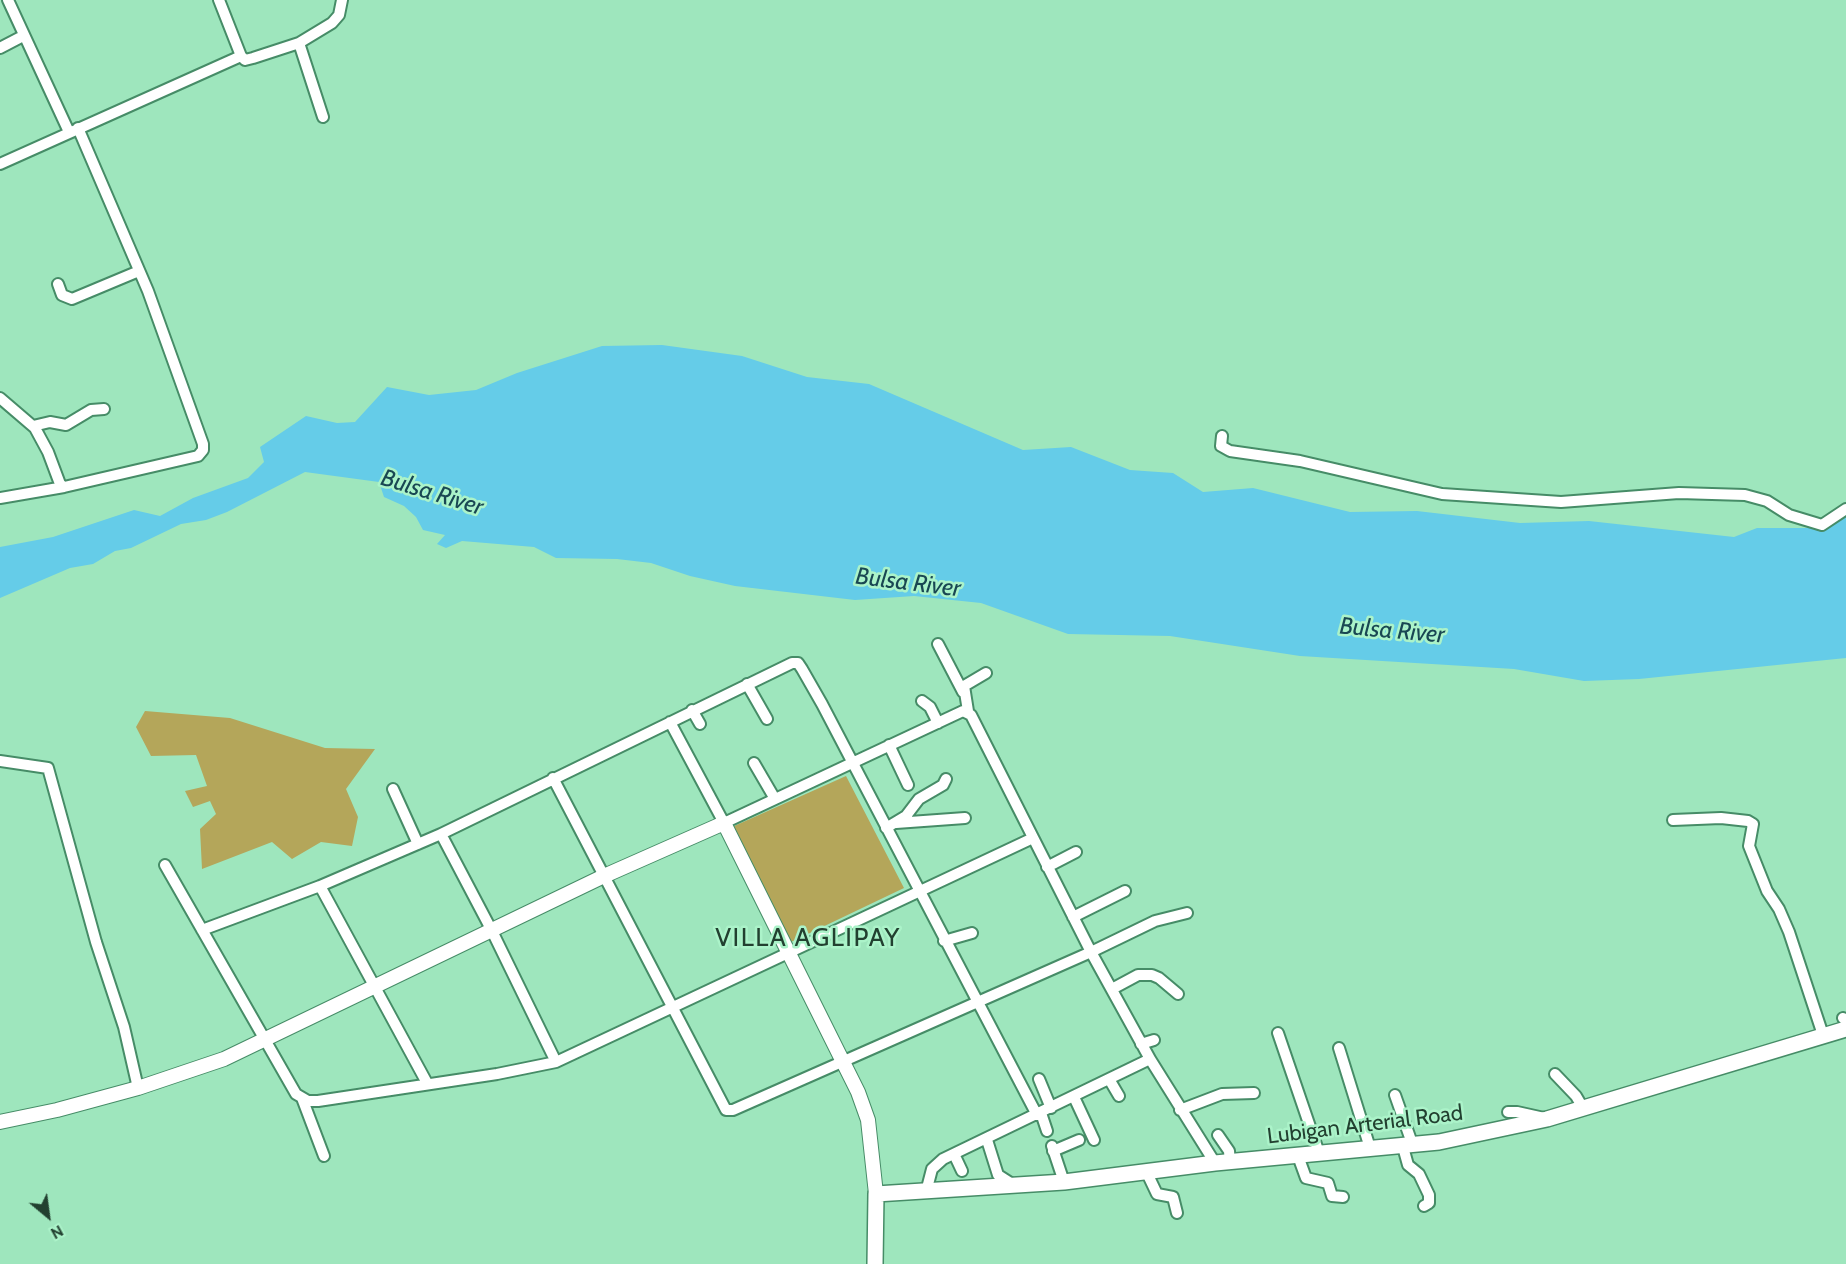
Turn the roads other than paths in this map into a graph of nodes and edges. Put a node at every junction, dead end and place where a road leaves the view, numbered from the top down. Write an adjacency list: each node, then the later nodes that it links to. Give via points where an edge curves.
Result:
1 (8, 0): 4 (street)
2 (219, 0): 7 (street)
3 (342, 0): 5 (street, via 333,23)
4 (23, 36): 6 (street); 9 (street)
5 (299, 43): 7 (street, via 245,60); 8 (street)
6 (0, 48)
7 (241, 56): 9 (street)
8 (323, 117)
9 (73, 130): 10 (street); 11 (street)
10 (0, 164)
11 (140, 271): 12 (street, via 72,299 62,295); 17 (street, via 203,450 198,456)
12 (57, 284)
13 (0, 398): 15 (street)
14 (104, 409): 15 (street, via 91,410 66,425 50,422)
15 (33, 426): 17 (street)
16 (1222, 436): 19 (street, via 1221,446 1230,451 1299,461 1442,494 1561,502 1668,494 1745,495 1822,525)
17 (64, 487): 18 (street)
18 (0, 498)
19 (1846, 509)
20 (938, 644): 23 (street)
21 (986, 673): 23 (street, via 968,682)
22 (747, 684): 25 (street); 27 (street); 34 (street, via 798,663)
23 (963, 692): 26 (street)
24 (922, 701): 29 (street)
25 (692, 710): 28 (street); 30 (street)
26 (968, 711): 29 (street); 45 (street)
27 (767, 719)
28 (670, 722): 35 (street); 42 (street)
29 (938, 723): 31 (street)
30 (700, 724)
31 (889, 745): 34 (street); 37 (street)
32 (0, 761): 81 (street, via 48,768 124,1027)
33 (754, 762): 39 (street)
34 (852, 763): 39 (street); 43 (street)
35 (553, 778): 44 (street); 50 (street)
36 (946, 779): 43 (street)
37 (908, 785)
38 (393, 789): 46 (street)
39 (775, 799): 42 (street)
40 (965, 818): 43 (street)
41 (1673, 820): 69 (street, via 1721,818 1748,820 1753,824 1749,846 1789,932)
42 (724, 823): 50 (street); 61 (street)
43 (891, 825): 53 (street)
44 (441, 834): 46 (street); 57 (street)
45 (1033, 838): 49 (street); 53 (street)
46 (418, 844): 51 (street)
47 (1076, 852): 49 (street)
48 (165, 865): 56 (street)
49 (1047, 867): 55 (street)
50 (604, 876): 57 (street); 66 (street)
51 (320, 885): 56 (street); 62 (street)
52 (1125, 891): 55 (street)
53 (920, 893): 59 (street); 61 (street)
54 (1186, 913): 60 (street, via 1155,921)
55 (1073, 917): 60 (street)
56 (202, 930): 70 (street)
57 (492, 931): 62 (street); 76 (street)
58 (972, 933): 59 (street)
59 (944, 941): 65 (street)
60 (1091, 952): 63 (street); 65 (street)
61 (787, 954): 66 (street); 75 (street)
62 (375, 987): 70 (street); 80 (street)
63 (1112, 989): 64 (street, via 1138,975 1152,975); 72 (street)
64 (1178, 994)
65 (975, 1002): 75 (street); 89 (street)
66 (671, 1007): 75 (street, via 726,1110); 76 (street)
67 (1845, 1022): 69 (main road, Lubigan Arterial Road)
68 (1278, 1033): 100 (street)
69 (1823, 1035): 87 (main road, Lubigan Arterial Road)
70 (264, 1039): 81 (street, via 209,1065); 86 (street)
71 (1154, 1040): 72 (street)
72 (1141, 1044): 74 (street)
73 (1339, 1048): 99 (street)
74 (1150, 1059): 79 (street); 88 (street)
75 (845, 1060): 110 (street, via 868,1120)
76 (556, 1062): 80 (street)
77 (1555, 1074): 87 (street)
78 (1039, 1079): 89 (street)
79 (1109, 1079): 84 (street); 85 (street)
80 (427, 1083): 86 (street, via 318,1101)
81 (138, 1088): 92 (street)
82 (1254, 1093): 88 (street, via 1215,1096)
83 (1395, 1095): 98 (street)
84 (1119, 1096)
85 (1074, 1097): 89 (street); 97 (street)
86 (302, 1098): 102 (street)
87 (1583, 1108): 91 (main road, Lubigan Arterial Road)
88 (1180, 1110): 104 (street)
89 (1043, 1112): 93 (street); 95 (street)
90 (1508, 1112): 91 (street)
91 (1547, 1119): 98 (main road, Lubigan Arterial Road)
92 (0, 1122)
93 (1047, 1131)
94 (1218, 1135): 104 (street, via 1229,1151)
95 (987, 1140): 101 (street); 108 (street, via 998,1175)
96 (1079, 1140): 107 (street, via 1053,1148)
97 (1094, 1140)
98 (1408, 1146): 99 (main road, Lubigan Arterial Road); 112 (street, via 1408,1166 1419,1174 1429,1195 1429,1203)
99 (1370, 1148): 100 (main road, Lubigan Arterial Road)
100 (1319, 1153): 103 (main road, Lubigan Arterial Road)
101 (954, 1154): 105 (street); 109 (street, via 932,1169)
102 (324, 1156)
103 (1298, 1156): 104 (main road, Lubigan Arterial Road); 111 (street, via 1306,1178 1328,1183 1332,1196)
104 (1222, 1163): 106 (main road, Lubigan Arterial Road)
105 (962, 1171)
106 (1147, 1173): 107 (main road, Lubigan Arterial Road); 113 (street, via 1150,1193 1173,1197)
107 (1064, 1182): 108 (main road, Lubigan Arterial Road)
108 (1014, 1185): 109 (main road, Lubigan Arterial Road)
109 (926, 1192): 110 (main road, Lubigan Arterial Road)
110 (876, 1194): 114 (main road)
111 (1343, 1197)
112 (1424, 1206)
113 (1177, 1213)
114 (875, 1264)

